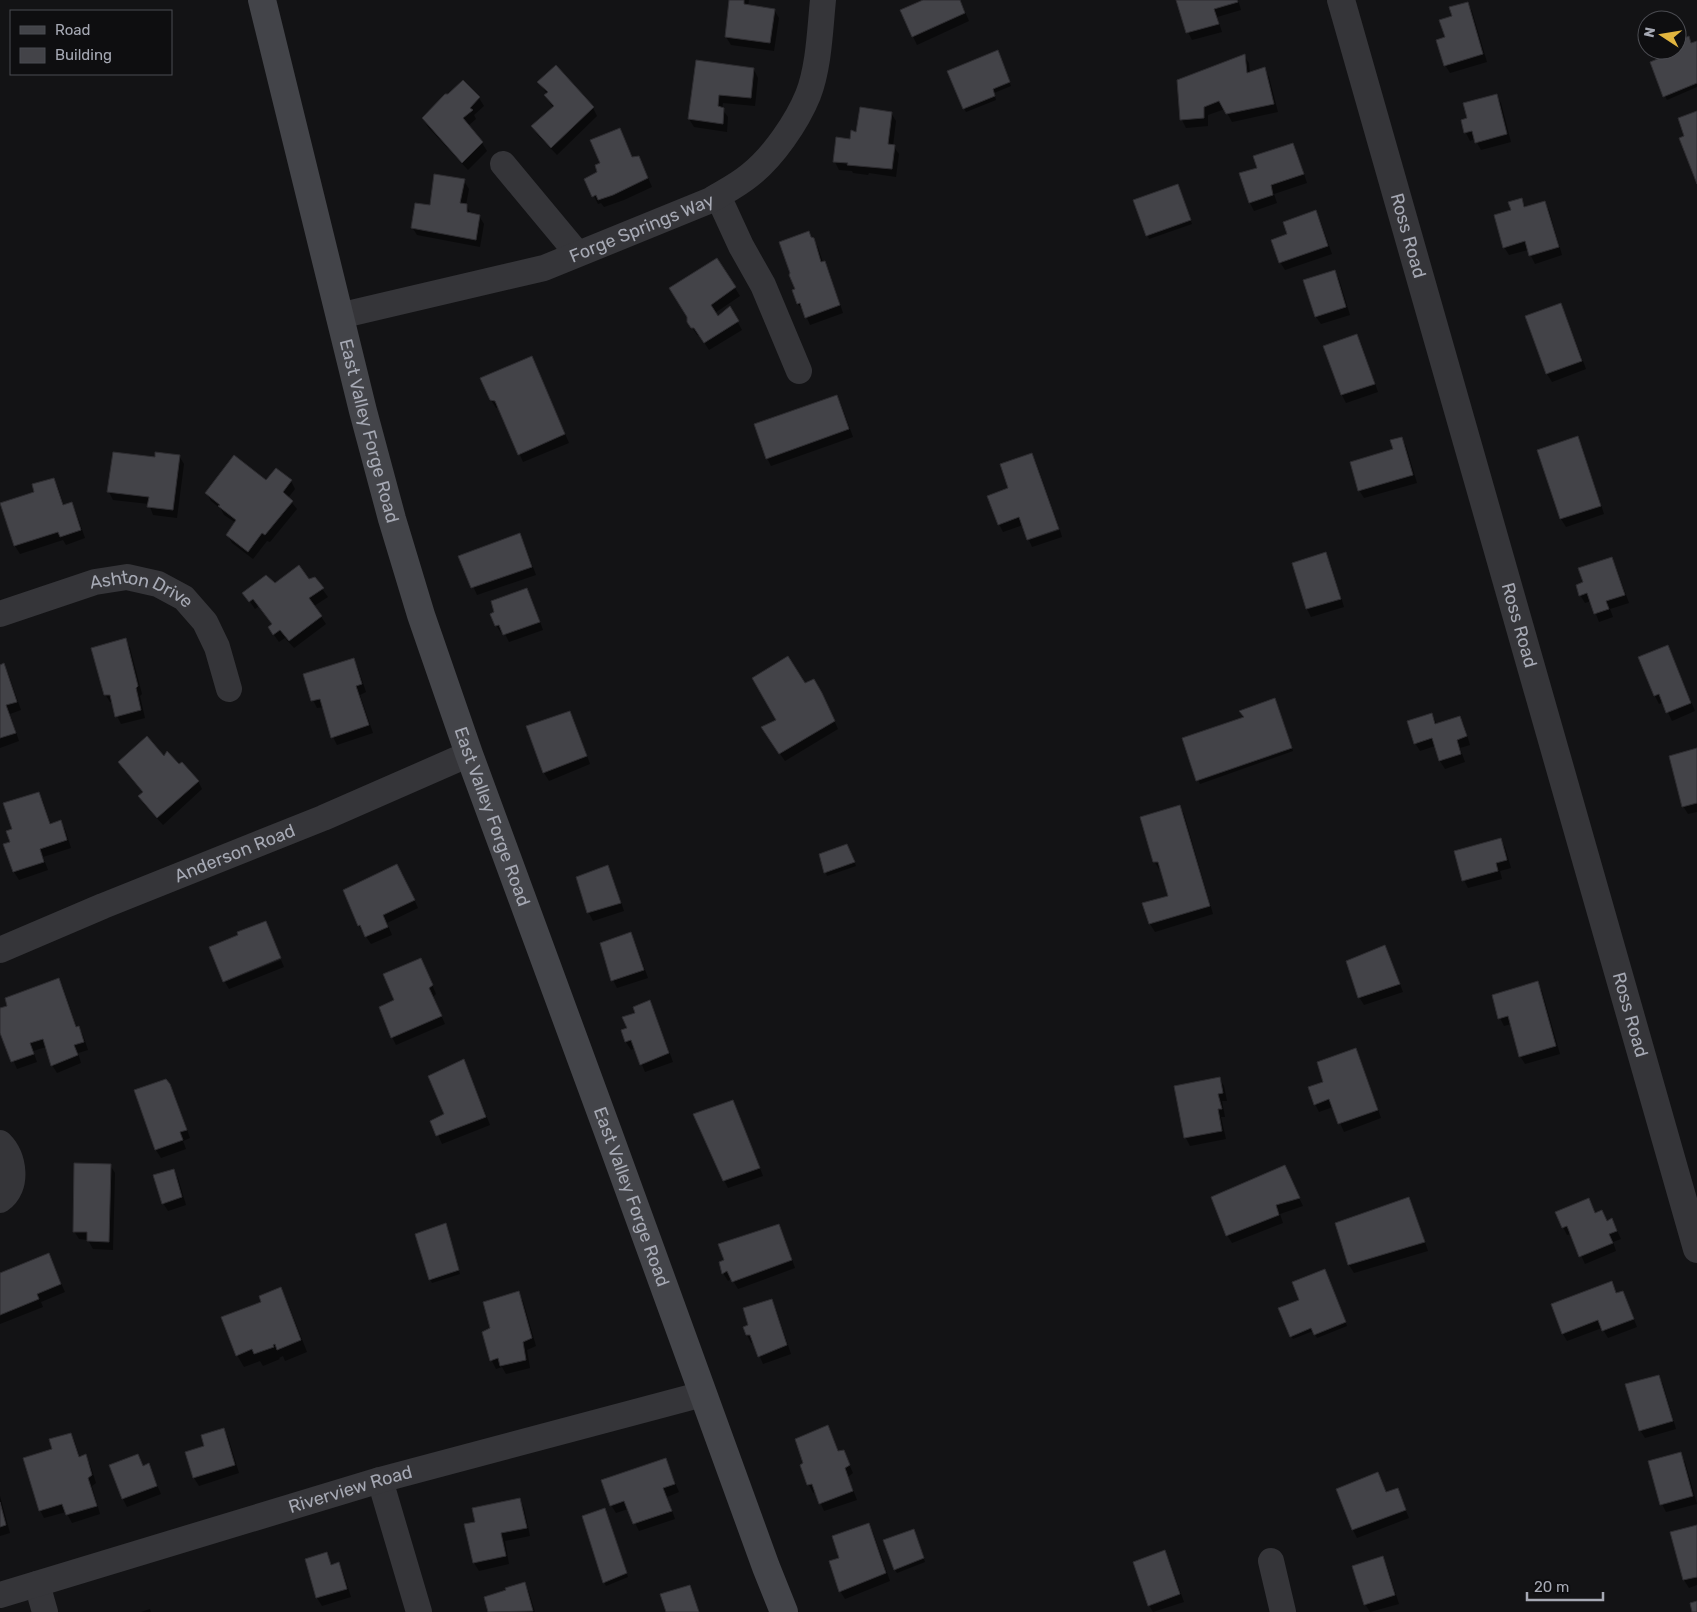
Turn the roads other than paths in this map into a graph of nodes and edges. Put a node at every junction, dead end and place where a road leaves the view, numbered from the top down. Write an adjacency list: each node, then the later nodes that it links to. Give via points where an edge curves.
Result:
1 (262, 0): 7 (main road, East Valley Forge Road)
2 (823, 0): 5 (street, Forge Springs Way, via 818,56 809,93 791,127 766,161)
3 (1341, 0): 15 (street, Ross Road)
4 (503, 164): 6 (street)
5 (718, 196): 6 (street, Forge Springs Way); 8 (street, via 763,285)
6 (577, 253): 7 (street, Forge Springs Way, via 544,268)
7 (339, 316): 11 (main road, East Valley Forge Road, via 392,519)
8 (799, 371)
9 (0, 614): 10 (street, Ashton Drive, via 95,582 127,578 158,584 184,598 205,622 217,647)
10 (229, 689)
11 (469, 754): 12 (street, Anderson Road, via 323,818); 16 (main road, East Valley Forge Road)
12 (0, 950)
13 (0, 1143): 14 (street, via 13,1166 11,1182 5,1197)
14 (0, 1200)
15 (1697, 1249)
16 (703, 1394): 17 (street, Riverview Road); 23 (main road, East Valley Forge Road)
17 (380, 1480): 19 (street, Riverview Road); 22 (street)
18 (1271, 1561): 24 (street)
19 (36, 1584): 20 (street, Riverview Road); 21 (street)
20 (0, 1595)
21 (44, 1612)
22 (419, 1612)
23 (784, 1612)
24 (1283, 1612)

